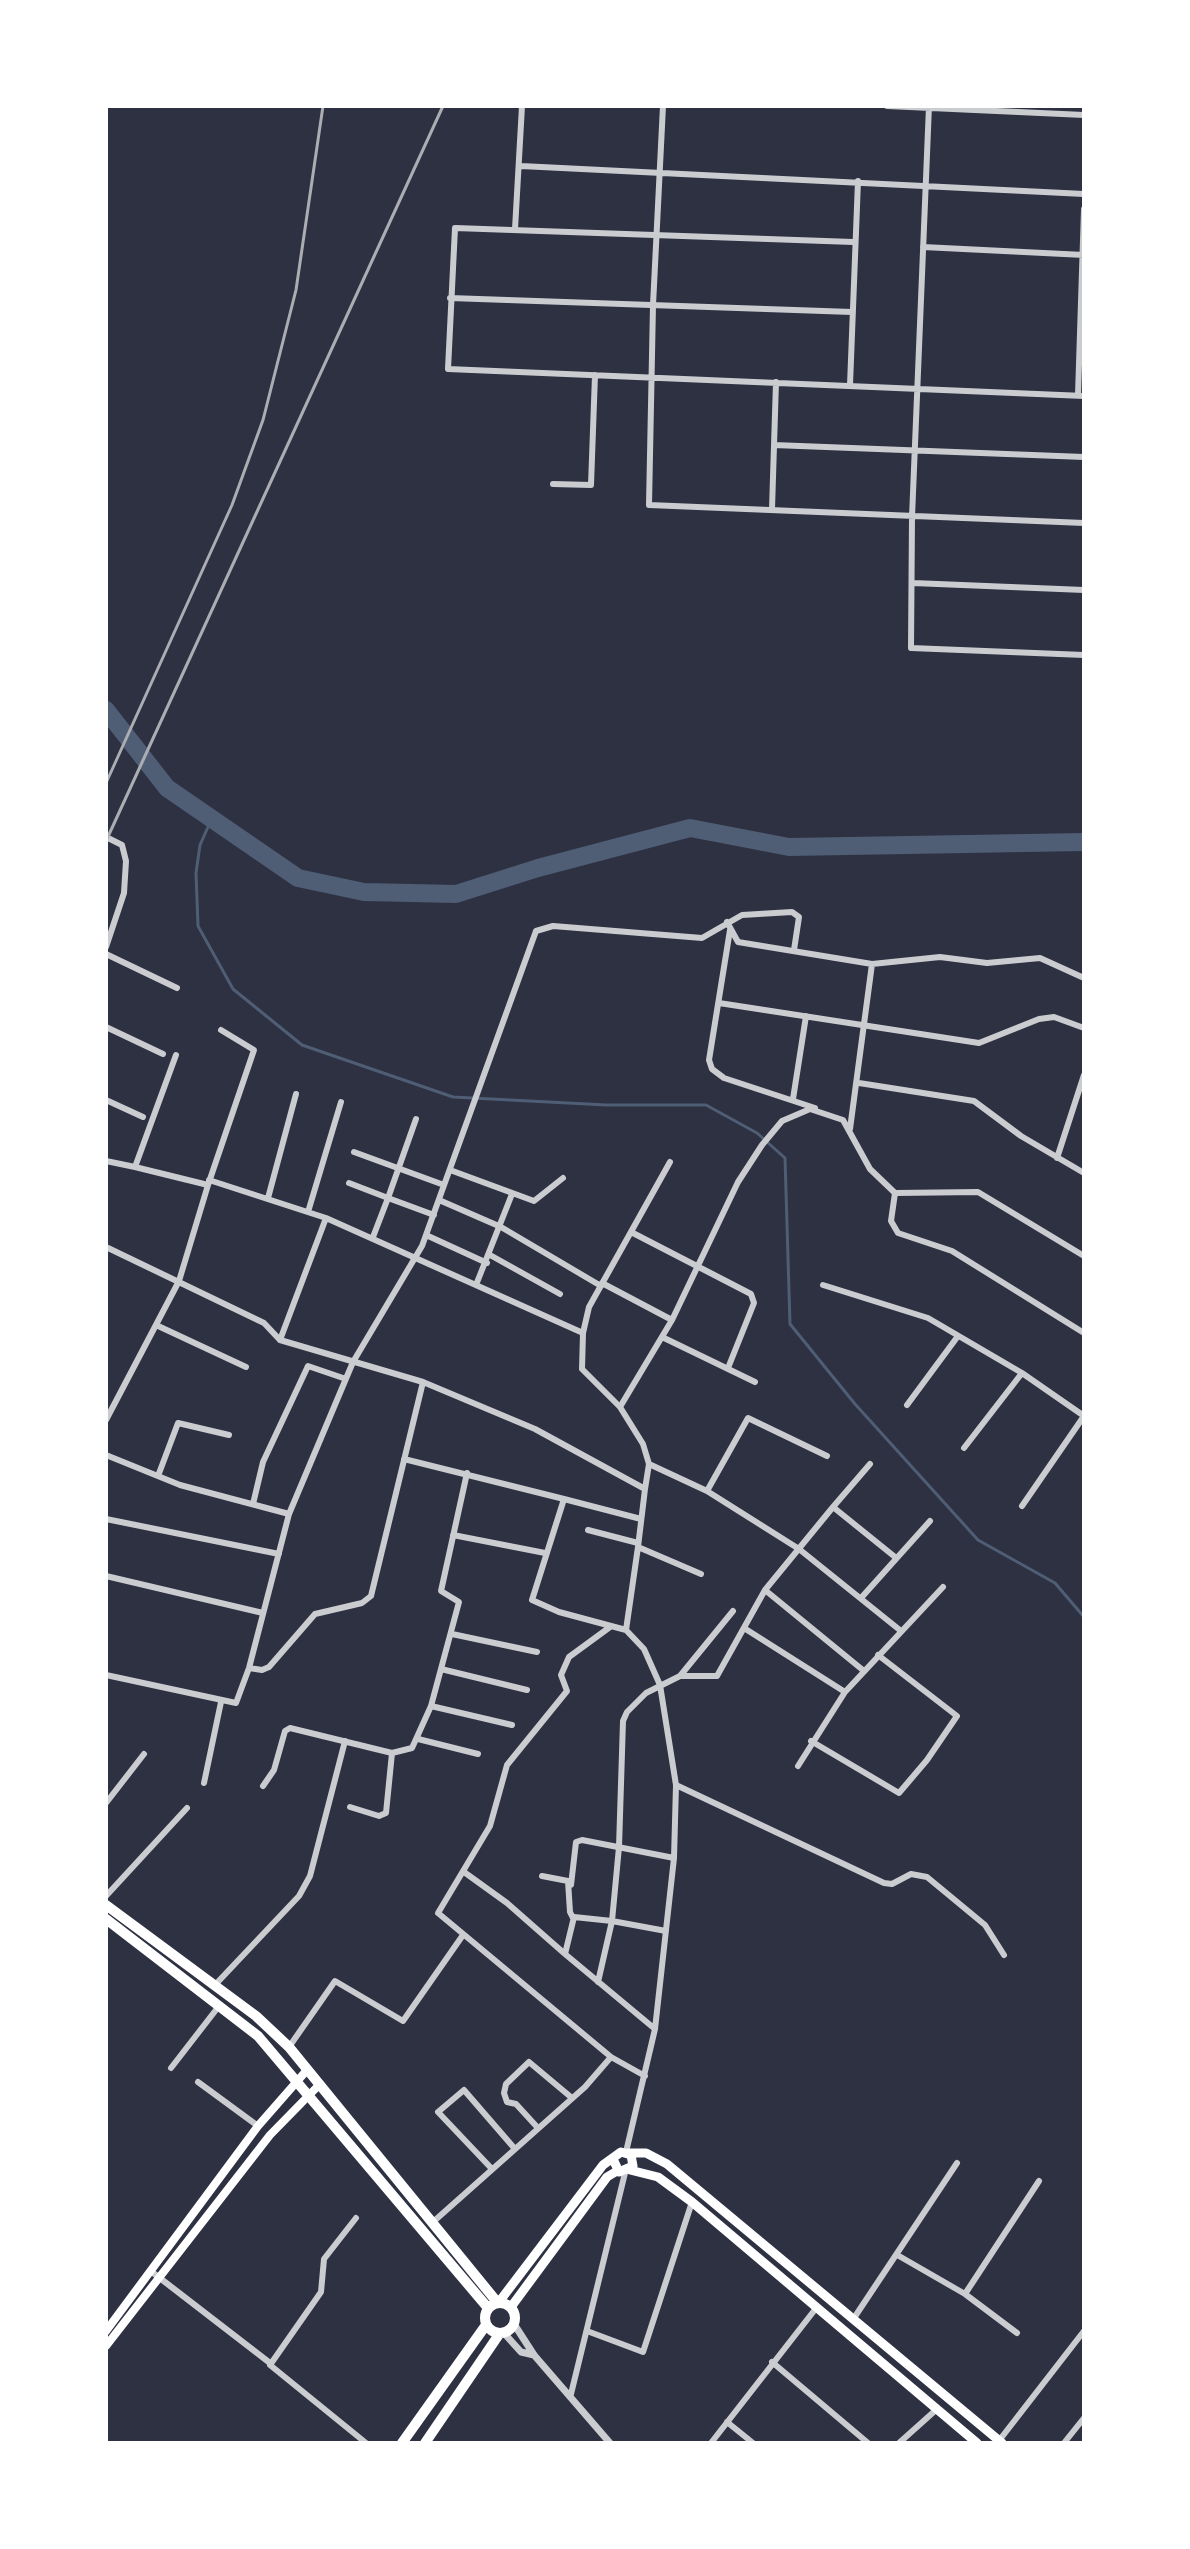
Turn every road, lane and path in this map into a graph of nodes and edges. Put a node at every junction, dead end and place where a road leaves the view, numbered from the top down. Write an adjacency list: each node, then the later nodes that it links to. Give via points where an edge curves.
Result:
1 (522, 106): 6 (street)
2 (663, 106): 7 (street)
3 (887, 106): 4 (street)
4 (929, 108): 5 (street); 9 (street)
5 (1084, 115)
6 (521, 166): 7 (street); 12 (street)
7 (659, 171): 8 (street); 13 (street)
8 (858, 181): 9 (street); 14 (street)
9 (925, 188): 10 (street); 15 (street)
10 (1084, 194)
11 (1084, 209): 16 (street)
12 (515, 229): 13 (street); 17 (street, via 455,228)
13 (656, 234): 14 (street); 18 (street)
14 (853, 242): 19 (street)
15 (923, 247): 16 (street); 25 (street)
16 (1083, 255): 20 (street)
17 (450, 298): 18 (street); 21 (street, via 448,369)
18 (653, 305): 19 (street); 22 (street)
19 (852, 312): 24 (street)
20 (1082, 329): 26 (street)
21 (595, 375): 22 (street); 30 (street, via 591,485)
22 (651, 377): 23 (street); 31 (street, via 649,505)
23 (776, 382): 24 (street); 27 (street)
24 (850, 385): 25 (street)
25 (920, 388): 26 (street); 28 (street)
26 (1081, 396)
27 (774, 445): 28 (street); 31 (street)
28 (916, 449): 29 (street); 32 (street)
29 (1084, 457)
30 (553, 484)
31 (772, 509): 32 (street)
32 (912, 517): 33 (street); 34 (street)
33 (1084, 523)
34 (913, 583): 35 (street); 36 (street, via 911,648)
35 (1084, 590)
36 (1084, 655)
37 (106, 837): 39 (street, via 122,845 126,861 124,893)
38 (729, 926): 40 (street, via 738,942); 40 (street, via 742,915 792,912 799,917); 45 (street); 70 (street, via 702,938 553,926 536,931)
39 (106, 947)
40 (794, 950): 42 (street)
41 (106, 954): 44 (street)
42 (872, 964): 43 (street, via 940,957 987,963 1040,958); 47 (street)
43 (1084, 978)
44 (177, 988)
45 (719, 1003): 46 (street); 56 (street, via 712,1069 724,1078)
46 (806, 1016): 47 (street); 56 (street)
47 (866, 1026): 49 (street, via 979,1043 1039,1019 1054,1017); 54 (street)
48 (106, 1027): 51 (street)
49 (1084, 1028)
50 (221, 1030): 73 (street, via 254,1050)
51 (163, 1054)
52 (176, 1055): 68 (street)
53 (1084, 1075): 58 (street)
54 (859, 1083): 63 (street); 65 (street, via 974,1101)
55 (296, 1094): 78 (street)
56 (793, 1099): 60 (street)
57 (106, 1100): 61 (street)
58 (1080, 1101): 65 (street)
59 (341, 1102): 81 (street)
60 (818, 1110): 63 (street, via 843,1120); 92 (street, via 795,1113 772,1131 738,1182)
61 (143, 1117)
62 (416, 1119): 69 (street)
63 (850, 1129): 76 (street, via 870,1169)
64 (354, 1152): 69 (street)
65 (1057, 1158): 71 (street)
66 (106, 1161): 68 (street)
67 (670, 1162): 85 (street)
68 (135, 1167): 73 (street)
69 (399, 1168): 75 (street); 79 (street)
70 (450, 1170): 75 (street); 77 (street)
71 (1084, 1173)
72 (563, 1178): 77 (street, via 534,1201)
73 (208, 1182): 78 (street); 93 (street)
74 (349, 1183): 79 (street)
75 (444, 1185): 80 (street)
76 (895, 1193): 89 (street, via 978,1192); 101 (street, via 891,1221 898,1233 961,1256)
77 (512, 1194): 84 (street)
78 (268, 1198): 81 (street)
79 (388, 1198): 82 (street); 87 (street)
80 (439, 1200): 82 (street); 84 (street)
81 (308, 1212): 83 (street)
82 (434, 1215): 86 (street)
83 (326, 1218): 87 (street); 104 (street)
84 (501, 1227): 91 (street); 95 (street)
85 (631, 1232): 92 (street); 95 (street)
86 (426, 1235): 90 (street); 91 (street)
87 (373, 1237): 90 (street)
88 (106, 1247): 93 (street)
89 (1084, 1256)
90 (416, 1258): 94 (street); 105 (street)
91 (488, 1259): 94 (street); 97 (street)
92 (698, 1267): 98 (street); 107 (street, via 753,1297)
93 (179, 1281): 99 (street); 104 (street, via 264,1323)
94 (476, 1285): 100 (street)
95 (601, 1285): 98 (street); 100 (street)
96 (823, 1285): 102 (street, via 907,1309)
97 (560, 1294)
98 (672, 1320): 103 (street)
99 (156, 1325): 106 (street); 115 (street)
100 (583, 1333): 113 (street, via 582,1369)
101 (1084, 1333)
102 (958, 1336): 108 (street); 112 (street)
103 (662, 1337): 107 (street); 113 (street)
104 (280, 1340): 105 (street)
105 (353, 1362): 109 (street); 110 (street)
106 (246, 1367)
107 (728, 1368): 111 (street)
108 (1022, 1373): 114 (street); 117 (street)
109 (346, 1379): 128 (street, via 308,1366 263,1462); 131 (street)
110 (423, 1382): 120 (street); 125 (street, via 535,1429)
111 (755, 1382)
112 (907, 1405)
113 (620, 1407): 121 (street)
114 (1084, 1416): 129 (street)
115 (106, 1420)
116 (229, 1435): 124 (street, via 178,1423)
117 (964, 1448)
118 (106, 1455): 124 (street)
119 (827, 1456): 126 (street, via 748,1418)
120 (404, 1459): 123 (street); 156 (street, via 371,1596 315,1614 269,1667)
121 (649, 1464): 125 (street); 126 (street)
122 (870, 1464): 130 (street)
123 (467, 1473): 127 (street); 136 (street)
124 (158, 1476): 128 (street)
125 (645, 1489): 133 (street)
126 (707, 1491): 138 (street)
127 (564, 1499): 133 (street); 139 (street)
128 (253, 1504): 131 (street)
129 (1022, 1506)
130 (833, 1507): 138 (street); 141 (street)
131 (289, 1514): 140 (street)
132 (106, 1519): 140 (street)
133 (641, 1519): 137 (street)
134 (930, 1521): 141 (street)
135 (588, 1530): 137 (street)
136 (453, 1535): 139 (street); 153 (street, via 441,1591 459,1600)
137 (638, 1545): 142 (street); 151 (street)
138 (799, 1549): 145 (street); 146 (street)
139 (545, 1553): 149 (street, via 532,1600)
140 (279, 1554): 148 (street)
141 (895, 1557): 146 (street)
142 (701, 1574)
143 (106, 1576): 148 (street)
144 (943, 1587): 152 (street)
145 (765, 1590): 150 (street); 158 (street)
146 (861, 1598): 152 (street)
147 (733, 1611): 160 (street)
148 (263, 1613): 156 (street)
149 (610, 1627): 151 (street); 182 (street, via 569,1657 561,1675 567,1691 507,1765 490,1826)
150 (744, 1628): 160 (street, via 717,1676); 163 (street)
151 (626, 1630): 161 (street, via 644,1649)
152 (901, 1631): 155 (street)
153 (452, 1634): 154 (street); 157 (street)
154 (537, 1652)
155 (878, 1655): 158 (street); 169 (street, via 957,1716 927,1760 899,1793)
156 (249, 1668): 164 (street, via 236,1703)
157 (441, 1669): 162 (street); 165 (street)
158 (864, 1671): 163 (street)
159 (106, 1675): 164 (street)
160 (680, 1676): 161 (street)
161 (660, 1685): 175 (street); 180 (street, via 646,1693 623,1721)
162 (527, 1690)
163 (845, 1692): 169 (street)
164 (221, 1702): 174 (street)
165 (431, 1706): 166 (street); 167 (street)
166 (512, 1725)
167 (418, 1739): 170 (street, via 412,1748); 172 (street)
168 (345, 1741): 170 (street); 176 (street, via 287,1728 274,1770); 195 (street, via 310,1876 299,1896)
169 (811, 1741): 173 (street)
170 (392, 1753): 178 (street, via 386,1813 379,1816)
171 (144, 1754): 177 (street)
172 (478, 1754)
173 (798, 1766)
174 (204, 1783)
175 (676, 1785): 181 (street); 193 (street, via 884,1883 911,1874 927,1877 985,1925)
176 (263, 1786)
177 (106, 1803)
178 (350, 1807)
179 (187, 1808): 185 (street)
180 (619, 1847): 181 (street); 184 (street, via 576,1842); 189 (street)
181 (674, 1858): 190 (street)
182 (464, 1872): 191 (street, via 438,1913); 192 (street)
183 (542, 1876): 184 (street, via 566,1879)
184 (571, 1885): 187 (street)
185 (106, 1896)
186 (106, 1905): 195 (highway)
187 (573, 1918): 189 (street); 192 (street)
188 (106, 1919): 196 (highway)
189 (612, 1921): 190 (street); 194 (street)
190 (666, 1931): 197 (street)
191 (463, 1935): 198 (street, via 403,2021 335,1981); 199 (street)
192 (565, 1954): 194 (street)
193 (1004, 1955)
194 (598, 1982): 197 (street)
195 (214, 1986): 198 (highway)
196 (219, 2006): 200 (street); 203 (highway, via 258,2036)
197 (655, 2029): 202 (street)
198 (289, 2047): 201 (highway)
199 (611, 2057): 202 (street); 207 (street)
200 (171, 2068)
201 (307, 2070): 203 (main road); 205 (highway)
202 (645, 2076): 211 (street)
203 (295, 2081): 206 (highway); 208 (main road)
204 (198, 2082): 208 (street)
205 (320, 2084): 206 (main road); 219 (highway)
206 (308, 2095): 221 (main road); 223 (highway)
207 (572, 2098): 209 (street); 209 (street, via 529,2062 506,2084 504,2093 507,2102 516,2104)
208 (258, 2126): 221 (main road)
209 (538, 2128): 210 (street)
210 (515, 2149): 214 (street); 214 (street, via 464,2090 438,2112)
211 (627, 2153): 212 (main road); 215 (main road, via 633,2160); 226 (main road, via 646,2153 667,2164)
212 (613, 2159): 215 (main road); 223 (main road)
213 (957, 2163): 220 (street)
214 (492, 2169): 219 (street)
215 (624, 2171): 217 (main road, via 658,2177); 225 (main road, via 607,2177); 230 (street)
216 (1039, 2181): 222 (street)
217 (692, 2202): 224 (main road); 230 (street, via 643,2352)
218 (356, 2218): 237 (street, via 322,2264 321,2292)
219 (433, 2222): 223 (highway)
220 (899, 2256): 222 (street); 226 (street)
221 (155, 2274): 229 (main road); 234 (main road); 237 (street)
222 (965, 2294): 233 (street)
223 (495, 2304): 225 (highway); 228 (highway)
224 (817, 2306): 236 (street); 239 (main road)
225 (511, 2307): 227 (highway)
226 (854, 2318): 242 (main road)
227 (514, 2324): 232 (highway); 235 (street)
228 (486, 2325): 232 (highway); 244 (highway)
229 (106, 2331)
230 (587, 2331): 238 (street)
231 (1084, 2331): 242 (street)
232 (501, 2333): 235 (street, via 521,2352); 245 (highway)
233 (1017, 2333)
234 (106, 2346)
235 (534, 2355): 238 (street)
236 (772, 2362): 241 (street); 249 (street)
237 (270, 2363): 243 (street, via 296,2390)
238 (571, 2394): 246 (street)
239 (937, 2409): 250 (street); 251 (main road)
240 (1084, 2418): 252 (street)
241 (727, 2422): 247 (street); 248 (street)
242 (999, 2442)
243 (366, 2443)
244 (402, 2443)
245 (425, 2443)
246 (610, 2443)
247 (711, 2443)
248 (753, 2443)
249 (868, 2443)
250 (899, 2443)
251 (977, 2443)
252 (1064, 2443)

